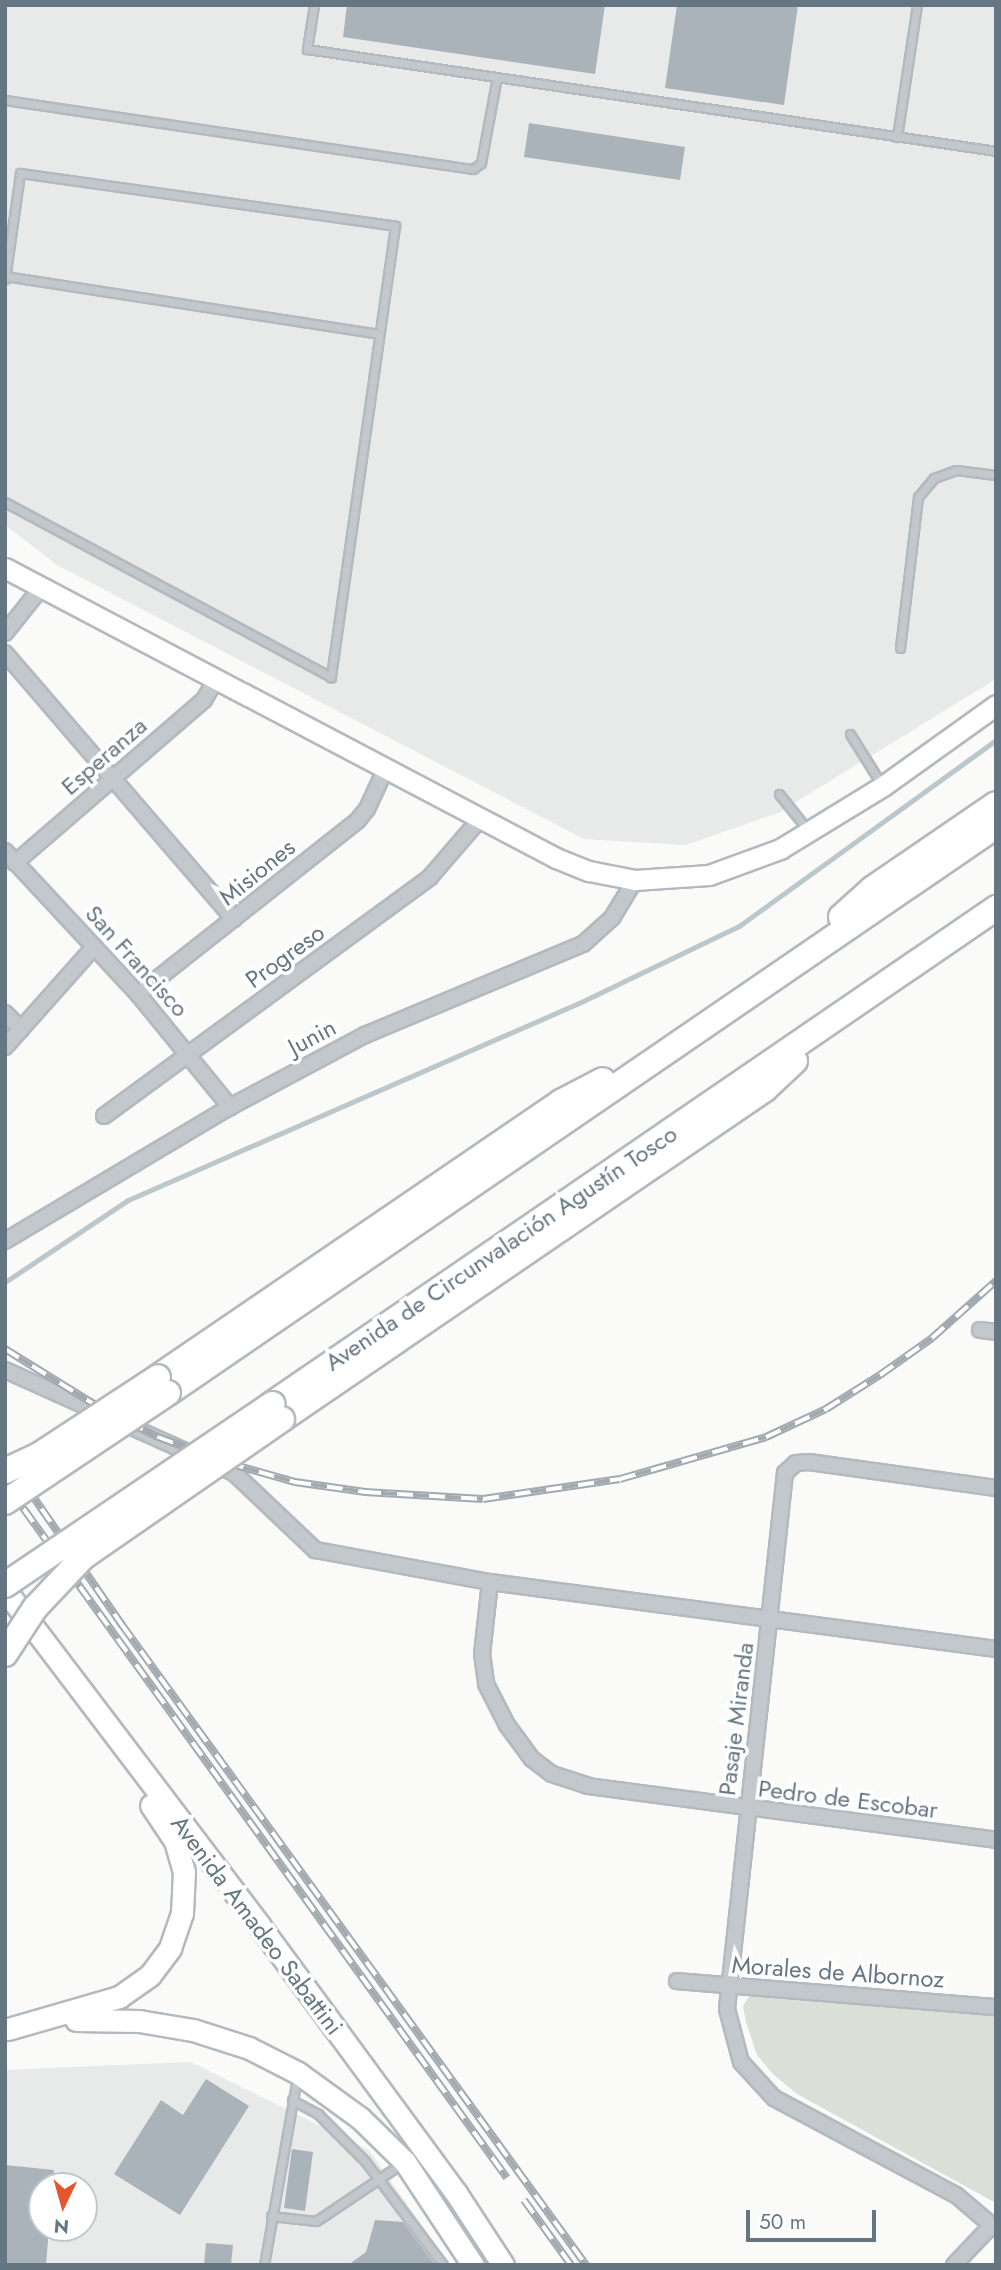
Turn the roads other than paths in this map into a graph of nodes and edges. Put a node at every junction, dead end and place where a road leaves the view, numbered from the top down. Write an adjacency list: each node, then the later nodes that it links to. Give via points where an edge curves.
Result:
1 (314, 5): 3 (lane, via 307,49)
2 (917, 5): 5 (lane)
3 (496, 77): 4 (lane, via 481,163 473,169); 5 (lane)
4 (5, 100)
5 (897, 137): 6 (lane)
6 (996, 151)
7 (5, 277): 8 (lane); 8 (lane, via 20,173 395,226)
8 (379, 334): 10 (lane, via 331,677)
9 (996, 475): 14 (lane, via 956,470 934,478 918,497)
10 (5, 502)
11 (5, 568): 12 (main road)
12 (41, 588): 13 (street); 16 (main road)
13 (5, 633)
14 (900, 648)
15 (5, 653): 20 (street)
16 (216, 680): 19 (main road); 20 (street, Esperanza, via 204,700)
17 (996, 705): 21 (main road)
18 (850, 734): 21 (lane)
19 (385, 770): 24 (main road); 31 (street, Misiones, via 358,820)
20 (114, 776): 28 (street, Esperanza); 31 (street)
21 (883, 786): 26 (main road)
22 (779, 794): 26 (lane)
23 (996, 804): 33 (highway, via 872,890)
24 (480, 819): 29 (main road, via 589,871); 38 (street, Progreso, via 430,877)
25 (996, 826): 33 (highway)
26 (810, 832): 29 (main road, via 751,862 709,875)
27 (5, 851): 28 (street, San Francisco)
28 (15, 863): 32 (street, San Francisco)
29 (635, 880): 39 (street, Junin, via 612,918 583,944 365,1035)
30 (996, 908): 46 (highway, Avenida de Circunvalación Agustín Tosco)
31 (234, 919): 34 (street, Misiones)
32 (93, 947): 34 (street, San Francisco); 36 (street)
33 (770, 981): 45 (highway)
34 (138, 994): 38 (street, San Francisco)
35 (5, 1013): 36 (street)
36 (21, 1029): 37 (street)
37 (5, 1048)
38 (190, 1054): 39 (street, San Francisco); 40 (street, Progreso)
39 (230, 1107): 41 (street, Junin)
40 (104, 1116)
41 (5, 1241)
42 (980, 1330): 43 (street)
43 (996, 1332)
44 (5, 1370): 50 (street, via 234,1473 315,1550)
45 (163, 1385): 47 (highway, bridge); 49 (highway, bridge)
46 (277, 1411): 51 (highway, Avenida de Circunvalación Agustín Tosco, bridge); 55 (highway, bridge, via 83,1557 35,1608)
47 (5, 1471)
48 (996, 1488): 53 (street, Pasaje Miranda, via 796,1463 783,1481)
49 (5, 1502)
50 (490, 1583): 53 (street); 56 (street, Pedro de Escobar, via 482,1654 493,1702 532,1759 572,1781)
51 (5, 1587): 71 (main road, Avenida Amadeo Sabattini, via 456,2193)
52 (5, 1604): 61 (main road, via 170,1834 180,1856 184,1892 170,1948 135,1987 103,2004)
53 (769, 1619): 54 (street); 56 (street, Pasaje Miranda)
54 (996, 1649)
55 (5, 1654)
56 (748, 1809): 57 (street, Pedro de Escobar); 59 (street, Pasaje Miranda)
57 (996, 1840)
58 (677, 1981): 59 (street, Morales de Albornoz)
59 (728, 1986): 60 (street, Morales de Albornoz); 67 (street, Pasaje Miranda, via 728,2021 741,2062 774,2098 956,2195)
60 (996, 2007)
61 (7, 2029): 62 (main road, via 85,2019 163,2024 222,2038)
62 (298, 2073): 63 (lane); 64 (main road, via 360,2118)
63 (292, 2100): 65 (lane, via 333,2128); 66 (lane)
64 (405, 2162): 65 (lane); 70 (main road)
65 (379, 2180): 66 (lane, via 316,2221); 69 (lane)
66 (271, 2216): 68 (lane)
67 (994, 2227): 72 (street)
68 (264, 2265)
69 (443, 2265)
70 (473, 2265)
71 (503, 2265)
72 (954, 2265)

